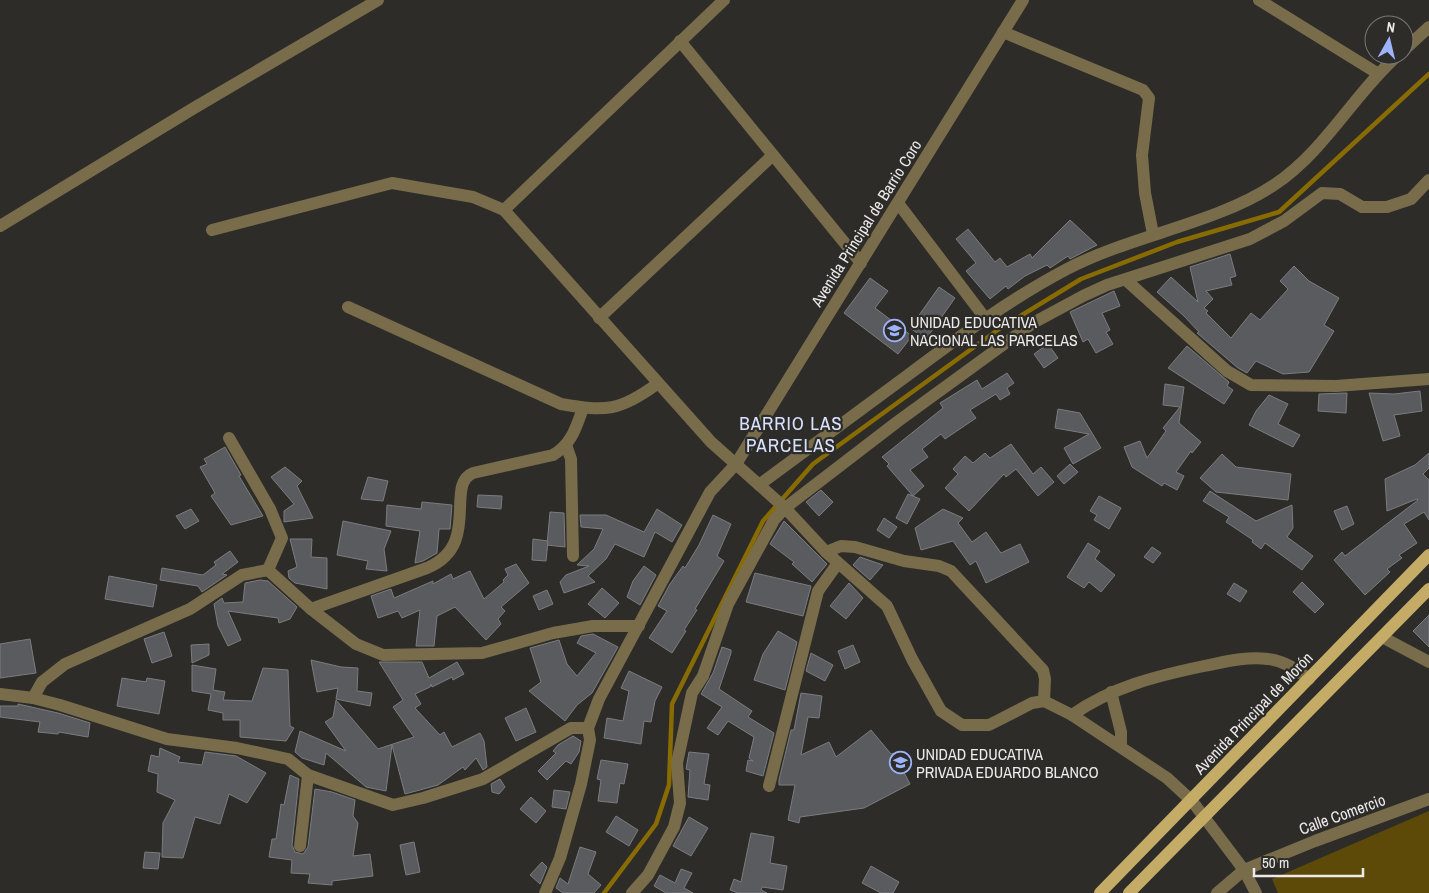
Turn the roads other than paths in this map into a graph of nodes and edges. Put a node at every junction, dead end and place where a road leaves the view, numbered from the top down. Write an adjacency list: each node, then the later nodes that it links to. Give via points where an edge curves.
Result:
1 (378, 0): 15 (street)
2 (724, 0): 7 (street)
3 (1023, 0): 6 (street, Avenida Principal de Barrio Coro)
4 (1259, 0): 10 (street)
5 (1429, 27): 8 (street)
6 (1003, 32): 13 (street, Avenida Principal de Barrio Coro); 17 (street, via 1143,90 1149,98 1142,155)
7 (680, 40): 11 (street); 14 (street)
8 (1414, 41)
9 (1387, 65): 10 (street)
10 (1377, 74): 17 (street, via 1330,133 1302,162 1273,185 1244,201)
11 (773, 154): 18 (street); 21 (street)
12 (1429, 180): 19 (street, via 1411,199 1387,208 1362,207 1340,194 1322,193 1284,221 1250,239)
13 (898, 202): 18 (street, Avenida Principal de Barrio Coro); 22 (street)
14 (504, 210): 16 (street, via 472,197 392,183); 21 (street)
15 (0, 226)
16 (212, 230)
17 (1153, 234): 22 (street, via 1068,269)
18 (861, 263): 28 (street, Avenida Principal de Barrio Coro)
19 (1126, 280): 23 (street, via 1227,371 1251,385 1336,386); 30 (street, via 1083,296 1033,323)
20 (348, 307): 25 (street, via 561,404)
21 (599, 318): 24 (street)
22 (985, 318): 29 (street)
23 (1429, 379)
24 (657, 384): 25 (street, via 634,401 614,409); 28 (street, via 710,442)
25 (583, 408): 27 (street, via 572,438)
26 (229, 438): 35 (street, via 270,509 282,538)
27 (566, 445): 33 (street, via 571,459); 37 (street, via 553,454 466,477 462,484 456,543 436,564)
28 (736, 464): 29 (street); 38 (street, Avenida Principal de Barrio Coro, via 710,492)
29 (760, 485): 30 (street)
30 (784, 507): 31 (street); 57 (street, via 728,604 703,676 692,693 678,763 680,803 674,827 648,875)
31 (826, 552): 34 (street); 45 (street, via 841,546 855,546 951,571 1042,670 1046,680)
32 (1429, 555): 41 (main road, Avenida Principal de Morón)
33 (573, 556)
34 (838, 563): 45 (street, via 887,606 941,711 962,726 989,725 1032,703); 50 (street, via 818,591)
35 (268, 570): 37 (street); 44 (street, via 242,575 190,609 65,664 42,682)
36 (1429, 589): 39 (main road)
37 (311, 609): 38 (street, via 356,644 383,655 482,652 593,626)
38 (639, 626): 47 (street, Avenida Principal de Barrio Coro, via 599,699)
39 (1382, 637): 40 (street); 53 (main road)
40 (1429, 662)
41 (1309, 679): 42 (street, via 1286,664 1259,658 1157,676); 52 (main road, Avenida Principal de Morón)
42 (1111, 692): 46 (street); 48 (street, via 1122,732)
43 (0, 694): 44 (street)
44 (33, 698): 49 (street, via 167,739 237,748 288,759)
45 (1044, 701): 46 (street)
46 (1072, 715): 48 (street)
47 (588, 728): 49 (street, via 571,728 483,779 393,805); 56 (street, Avenida Principal de Barrio Coro, via 590,740 581,784 560,858)
48 (1120, 747): 52 (street, via 1167,778)
49 (308, 775): 54 (street)
50 (769, 786)
51 (1429, 799): 55 (street, Calle Comercio)
52 (1192, 801): 53 (street); 58 (main road, Avenida Principal de Morón)
53 (1205, 817): 55 (street); 59 (main road)
54 (300, 846)
55 (1244, 870): 60 (street, Calle Comercio); 61 (street)
56 (545, 893)
57 (632, 893)
58 (1100, 893)
59 (1129, 893)
60 (1217, 893)
61 (1256, 893)

